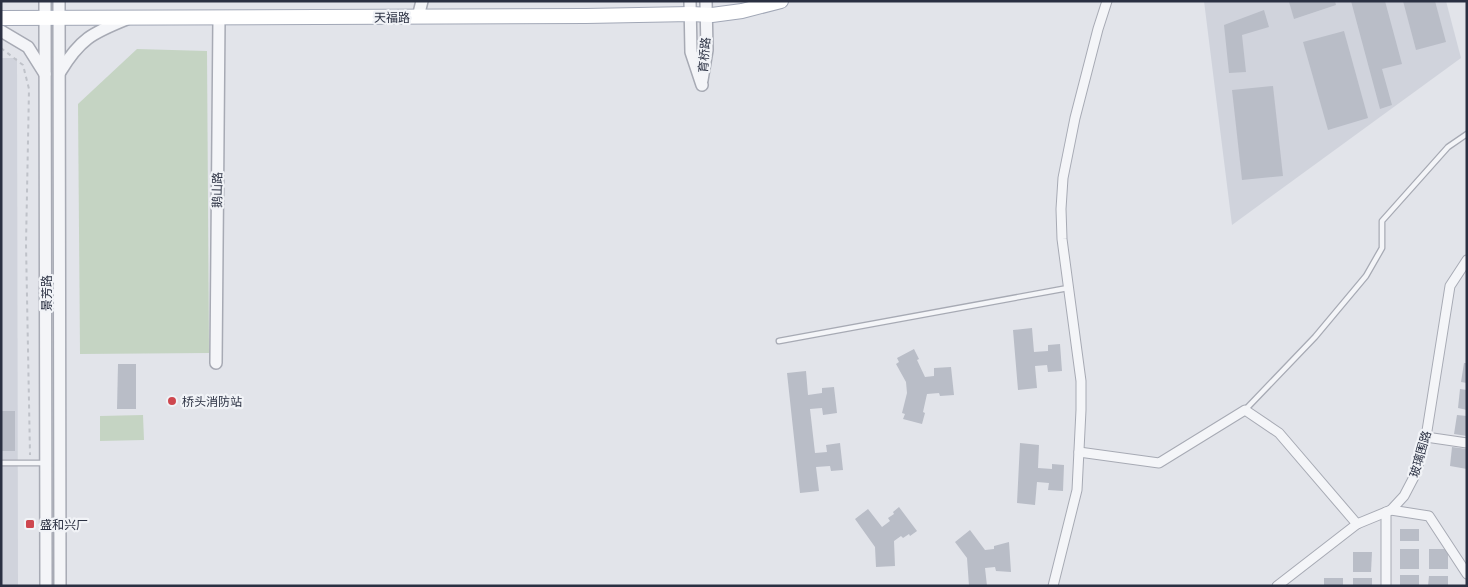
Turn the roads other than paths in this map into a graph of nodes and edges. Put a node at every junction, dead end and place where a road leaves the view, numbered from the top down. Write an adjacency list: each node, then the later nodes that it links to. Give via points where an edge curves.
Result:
1 (45, 1): 11 (street, 景芳路)
2 (59, 1): 11 (street, 景芳路)
3 (415, 1): 9 (street)
4 (422, 1): 9 (street)
5 (781, 1): 8 (main road, 天福路, via 742,11)
6 (1108, 1): 19 (street, via 1075,118 1063,178 1062,239)
7 (691, 8): 8 (main road, 天福路); 8 (street, 育桥路, via 691,52 702,85 707,50); 9 (main road, 天福路)
8 (706, 8)
9 (418, 17): 13 (main road, 天福路)
10 (1, 18): 11 (main road, 天福路)
11 (52, 18): 12 (main road, 天福路); 15 (street, 景芳路); 16 (street, 景芳路)
12 (128, 18): 13 (main road, 天福路); 15 (street, via 91,35 72,53)
13 (219, 18): 21 (street, 鹅山路)
14 (1, 31): 16 (street, via 28,47)
15 (59, 74): 32 (street, 景芳路)
16 (45, 75): 27 (street, 景芳路)
17 (1467, 134): 22 (lane, via 1448,147 1382,221 1382,248 1366,276 1315,337)
18 (1467, 260): 23 (street, 玻璃围路, via 1450,286)
19 (1069, 288): 20 (lane); 25 (street, via 1081,381)
20 (779, 341)
21 (216, 363)
22 (1245, 410): 25 (street, via 1160,463); 29 (street, via 1279,433)
23 (1426, 437): 24 (street); 28 (street, 玻璃围路, via 1415,475 1404,496)
24 (1467, 443)
25 (1079, 452): 33 (street, via 1077,490)
26 (1, 463): 27 (lane)
27 (46, 464): 31 (street, 景芳路)
28 (1389, 511): 29 (street); 30 (street, via 1429,516); 35 (street)
29 (1357, 524): 34 (street)
30 (1467, 574)
31 (46, 586)
32 (60, 586)
33 (1053, 586)
34 (1277, 586)
35 (1386, 586)

